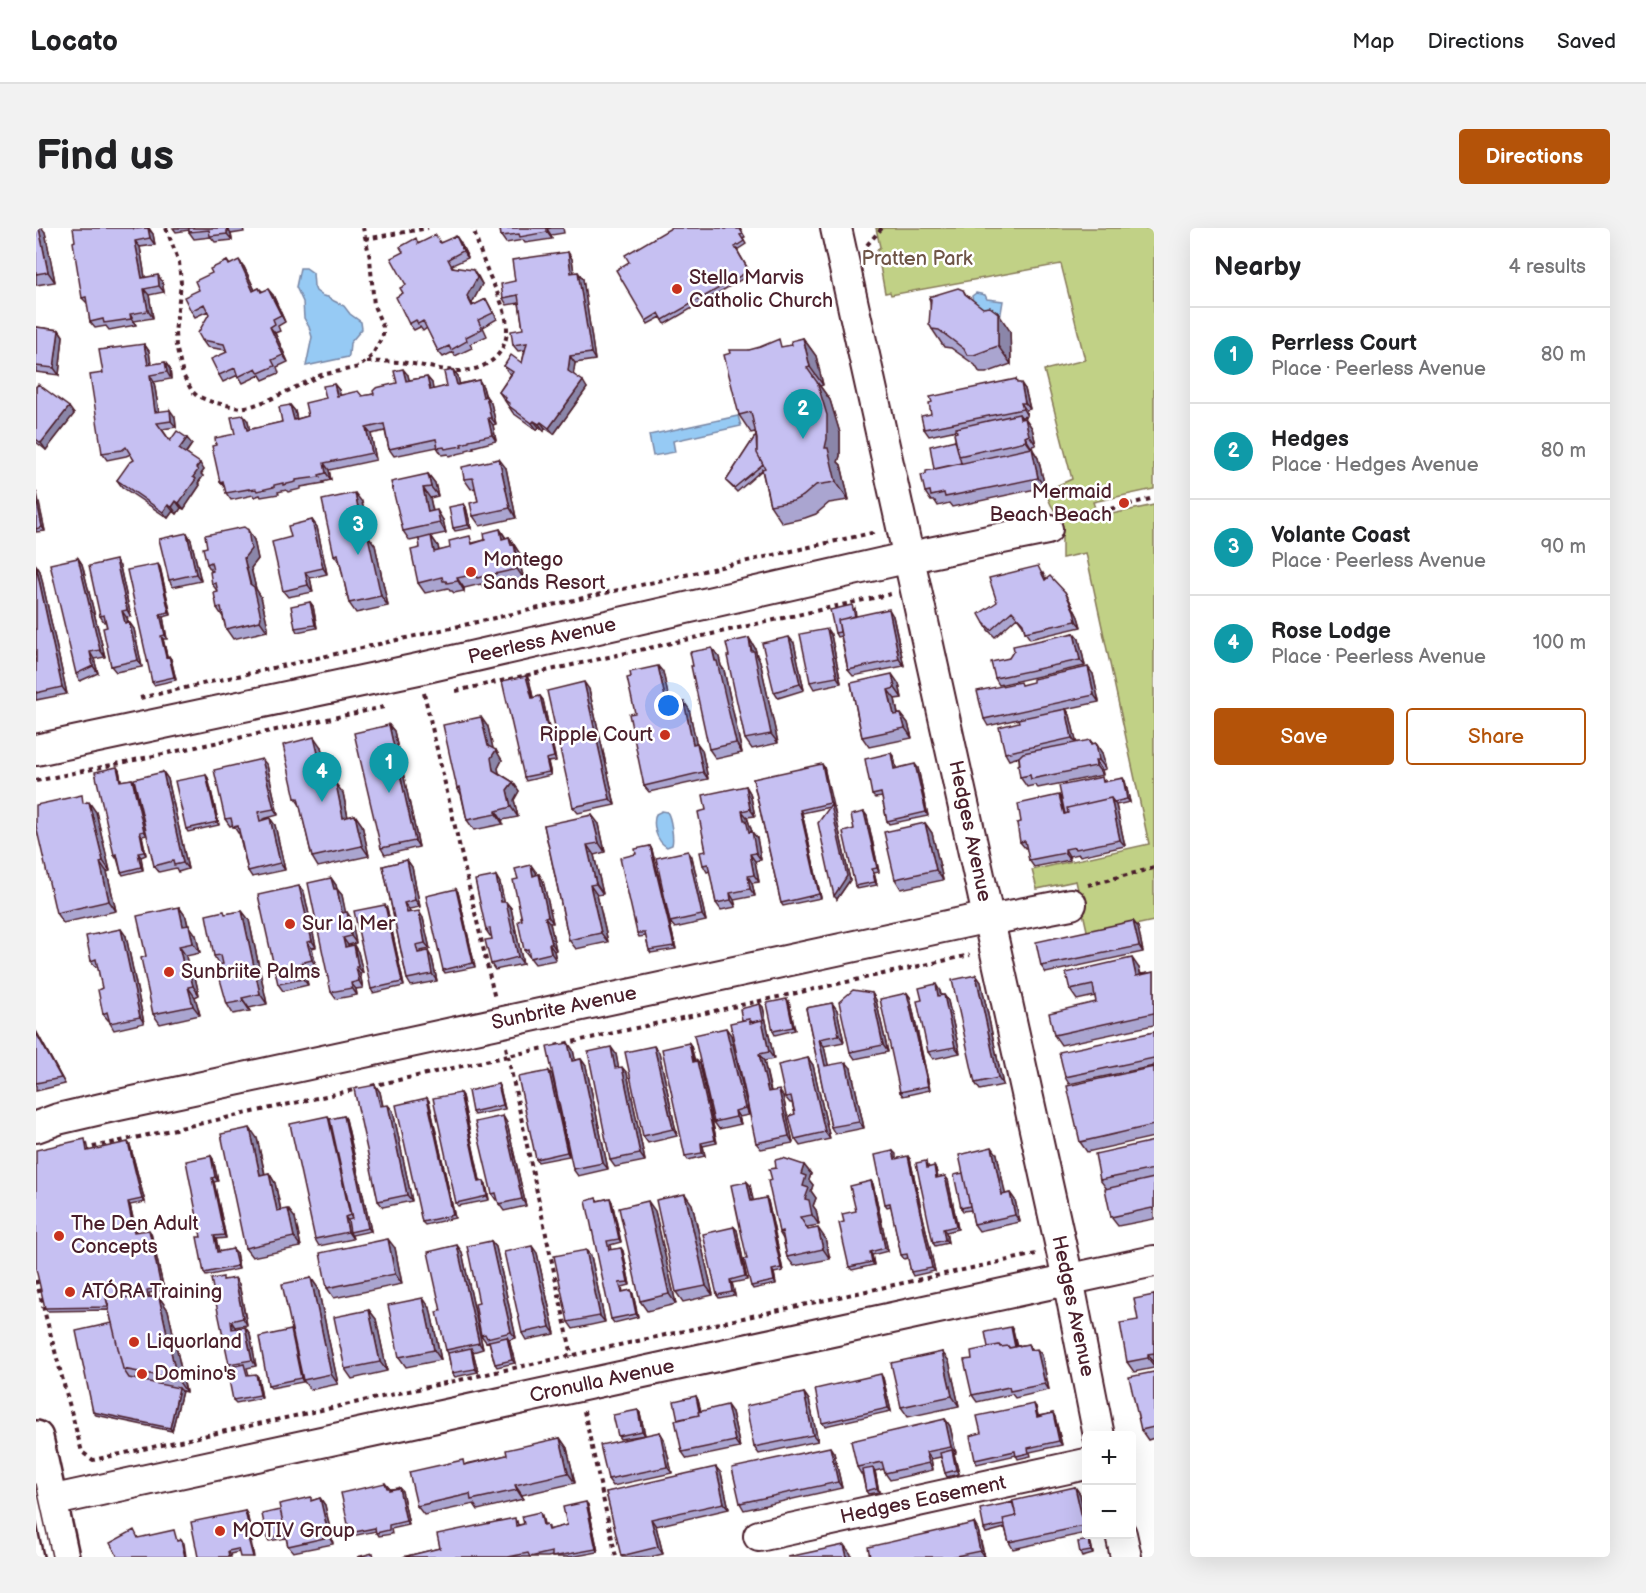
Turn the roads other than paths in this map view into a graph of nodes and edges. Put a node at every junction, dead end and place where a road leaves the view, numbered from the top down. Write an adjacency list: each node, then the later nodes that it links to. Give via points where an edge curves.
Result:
1 (836, 228): 3 (street, Hedges Avenue)
2 (1047, 529): 3 (street, Peerless Avenue)
3 (910, 557): 4 (street, Peerless Avenue, via 418,669); 6 (street, Hedges Avenue)
4 (36, 750)
5 (1071, 904): 6 (street, Sunbrite Avenue)
6 (989, 917): 7 (street, Sunbrite Avenue, via 493,1006); 9 (street, Hedges Avenue)
7 (43, 1122)
8 (1154, 1261): 9 (street, Cronulla Avenue)
9 (1068, 1279): 10 (street, Hedges Avenue); 13 (street, Cronulla Avenue)
10 (1098, 1431)
11 (36, 1438): 13 (highway)
12 (1082, 1465): 14 (street, Hedges Easement)
13 (50, 1501): 16 (highway)
14 (759, 1536)
15 (1122, 1539): 17 (street)
16 (62, 1557)
17 (1126, 1557)

